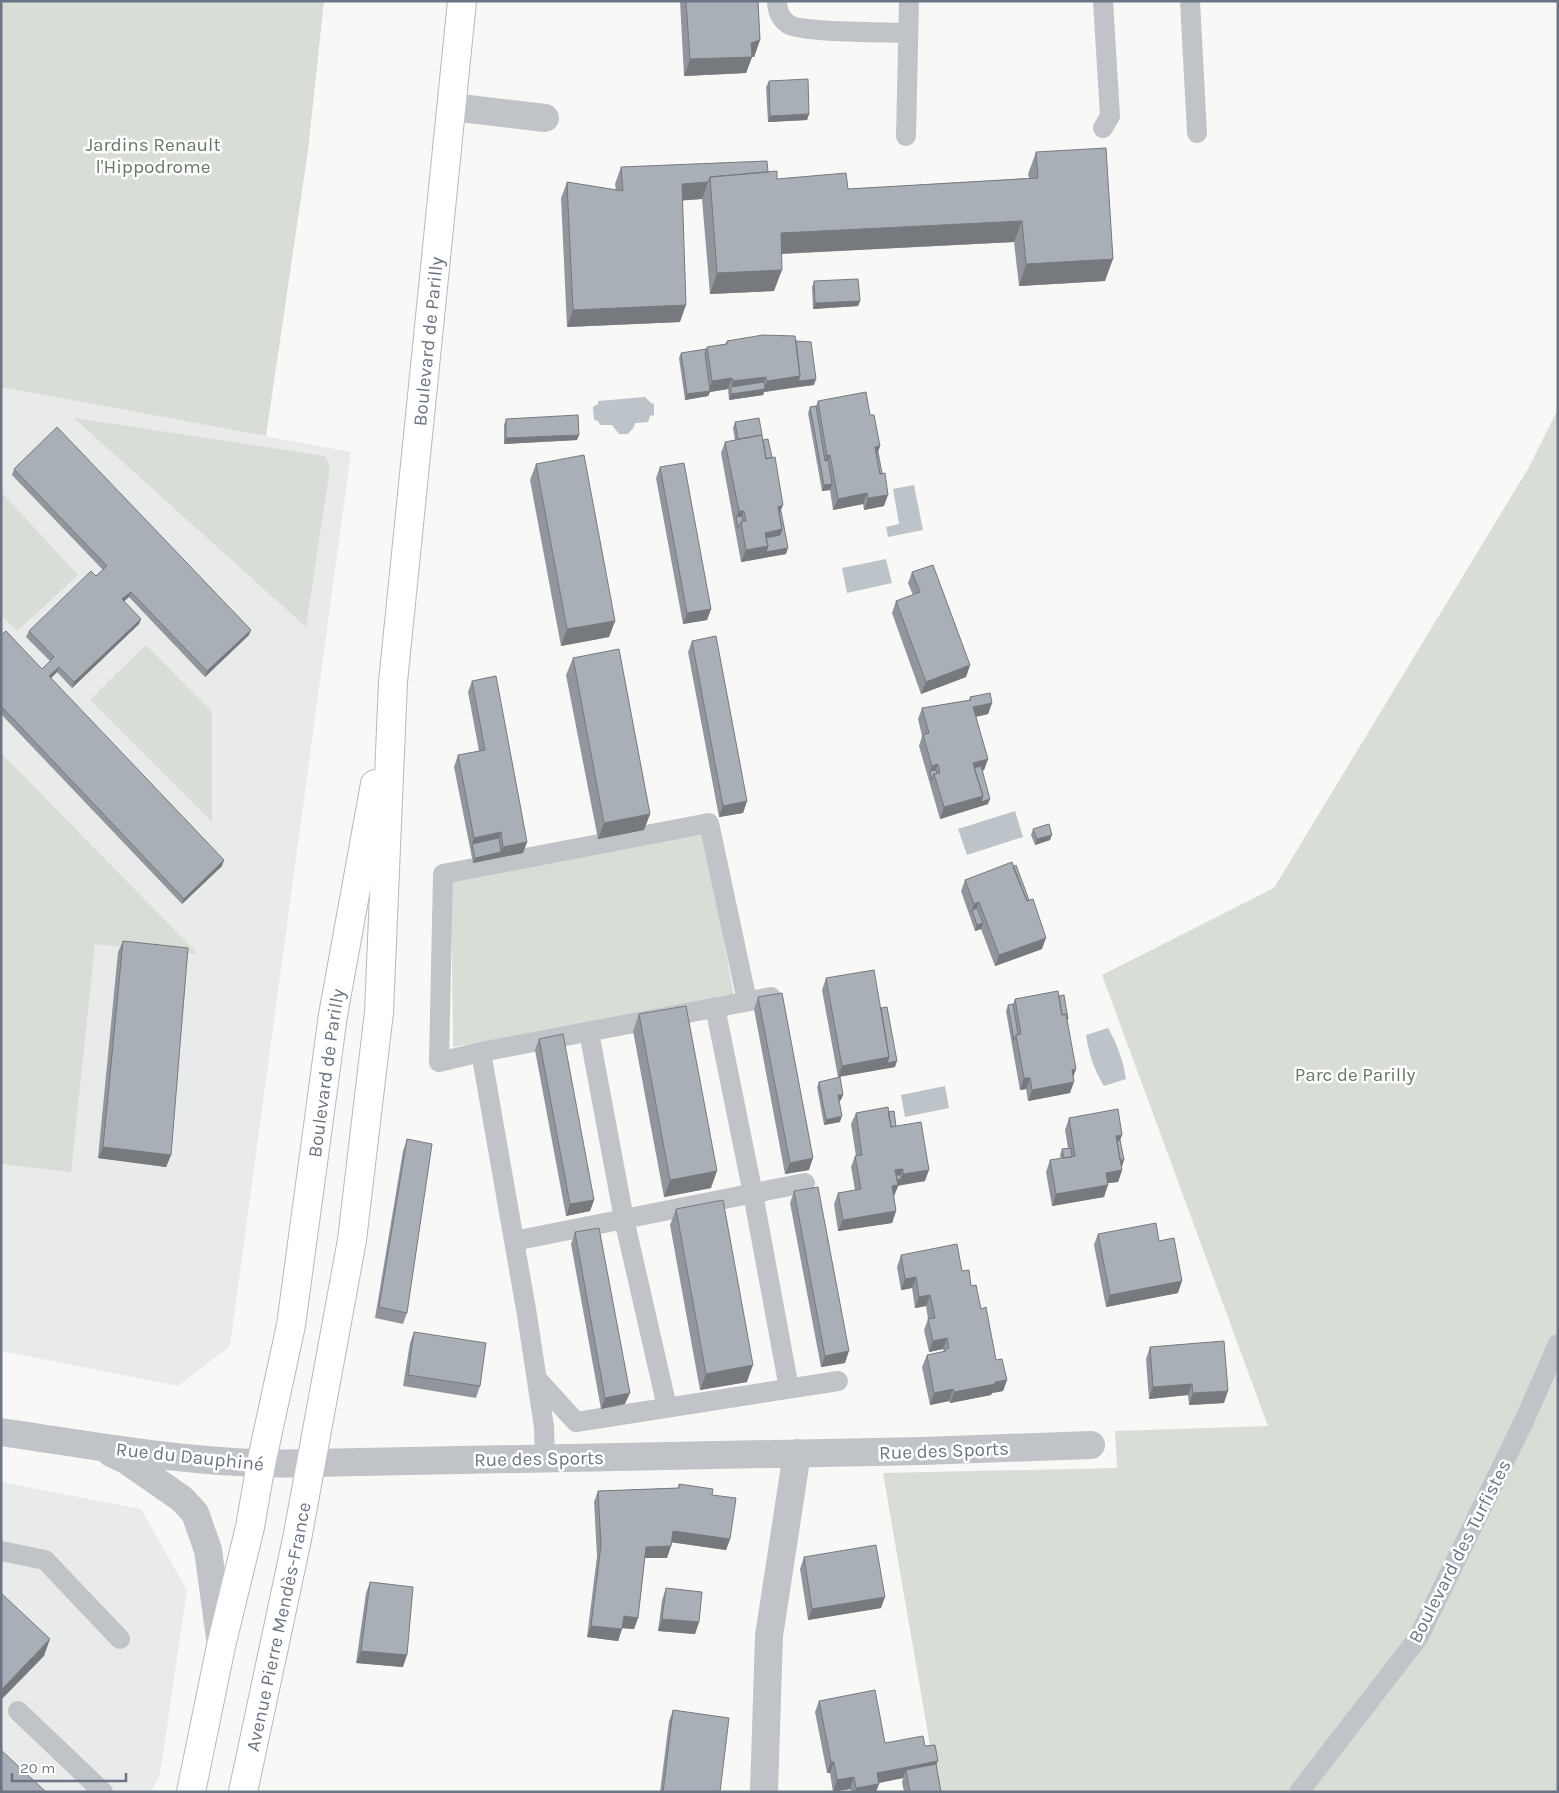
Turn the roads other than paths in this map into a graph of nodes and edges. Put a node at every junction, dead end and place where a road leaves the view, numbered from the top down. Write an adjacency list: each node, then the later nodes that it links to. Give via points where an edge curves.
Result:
1 (462, 1): 7 (main road, Boulevard de Parilly)
2 (776, 1): 6 (lane, via 778,13 789,26 811,30)
3 (909, 1): 6 (lane)
4 (1103, 1): 9 (lane, via 1110,116)
5 (1190, 1): 10 (lane)
6 (908, 33): 11 (lane)
7 (452, 107): 8 (street); 12 (main road, Boulevard de Parilly)
8 (545, 118)
9 (1103, 128)
10 (1198, 133)
11 (906, 136)
12 (394, 682): 32 (main road, Boulevard de Parilly, via 379,1012 352,1240); 33 (main road, Boulevard de Parilly, via 333,1015)
13 (771, 997): 14 (lane)
14 (748, 1001): 15 (lane); 17 (lane, via 710,823 443,874 439,1062)
15 (715, 1007): 16 (lane); 19 (lane)
16 (588, 1032): 17 (lane); 20 (lane)
17 (481, 1052): 21 (lane)
18 (805, 1183): 19 (lane)
19 (753, 1194): 20 (lane); 25 (lane)
20 (624, 1219): 21 (lane); 26 (lane)
21 (514, 1241): 23 (lane)
22 (1558, 1344): 42 (lane, Boulevard des Turfistes, via 1418,1638)
23 (537, 1379): 26 (lane, via 576,1422); 31 (lane)
24 (838, 1381): 25 (lane)
25 (789, 1388): 26 (lane)
26 (667, 1408)
27 (1, 1432): 29 (street, Rue du Dauphiné)
28 (1091, 1445): 30 (street, Rue des Sports)
29 (99, 1446): 33 (street, Rue du Dauphiné, via 193,1459); 36 (street, Rue du Dauphiné, via 182,1499 195,1513 208,1550)
30 (796, 1454): 31 (street, Rue des Sports); 41 (street, via 770,1636)
31 (545, 1458): 32 (street, Rue des Sports)
32 (311, 1463): 33 (street, Rue des Sports); 40 (main road, Avenue Pierre Mendès-France)
33 (271, 1464): 36 (main road, via 250,1527)
34 (1, 1551): 35 (lane, via 45,1560)
35 (120, 1639)
36 (221, 1646): 39 (main road)
37 (18, 1711): 38 (lane)
38 (103, 1792)
39 (191, 1792)
40 (243, 1792)
41 (764, 1792)
42 (1299, 1792)

